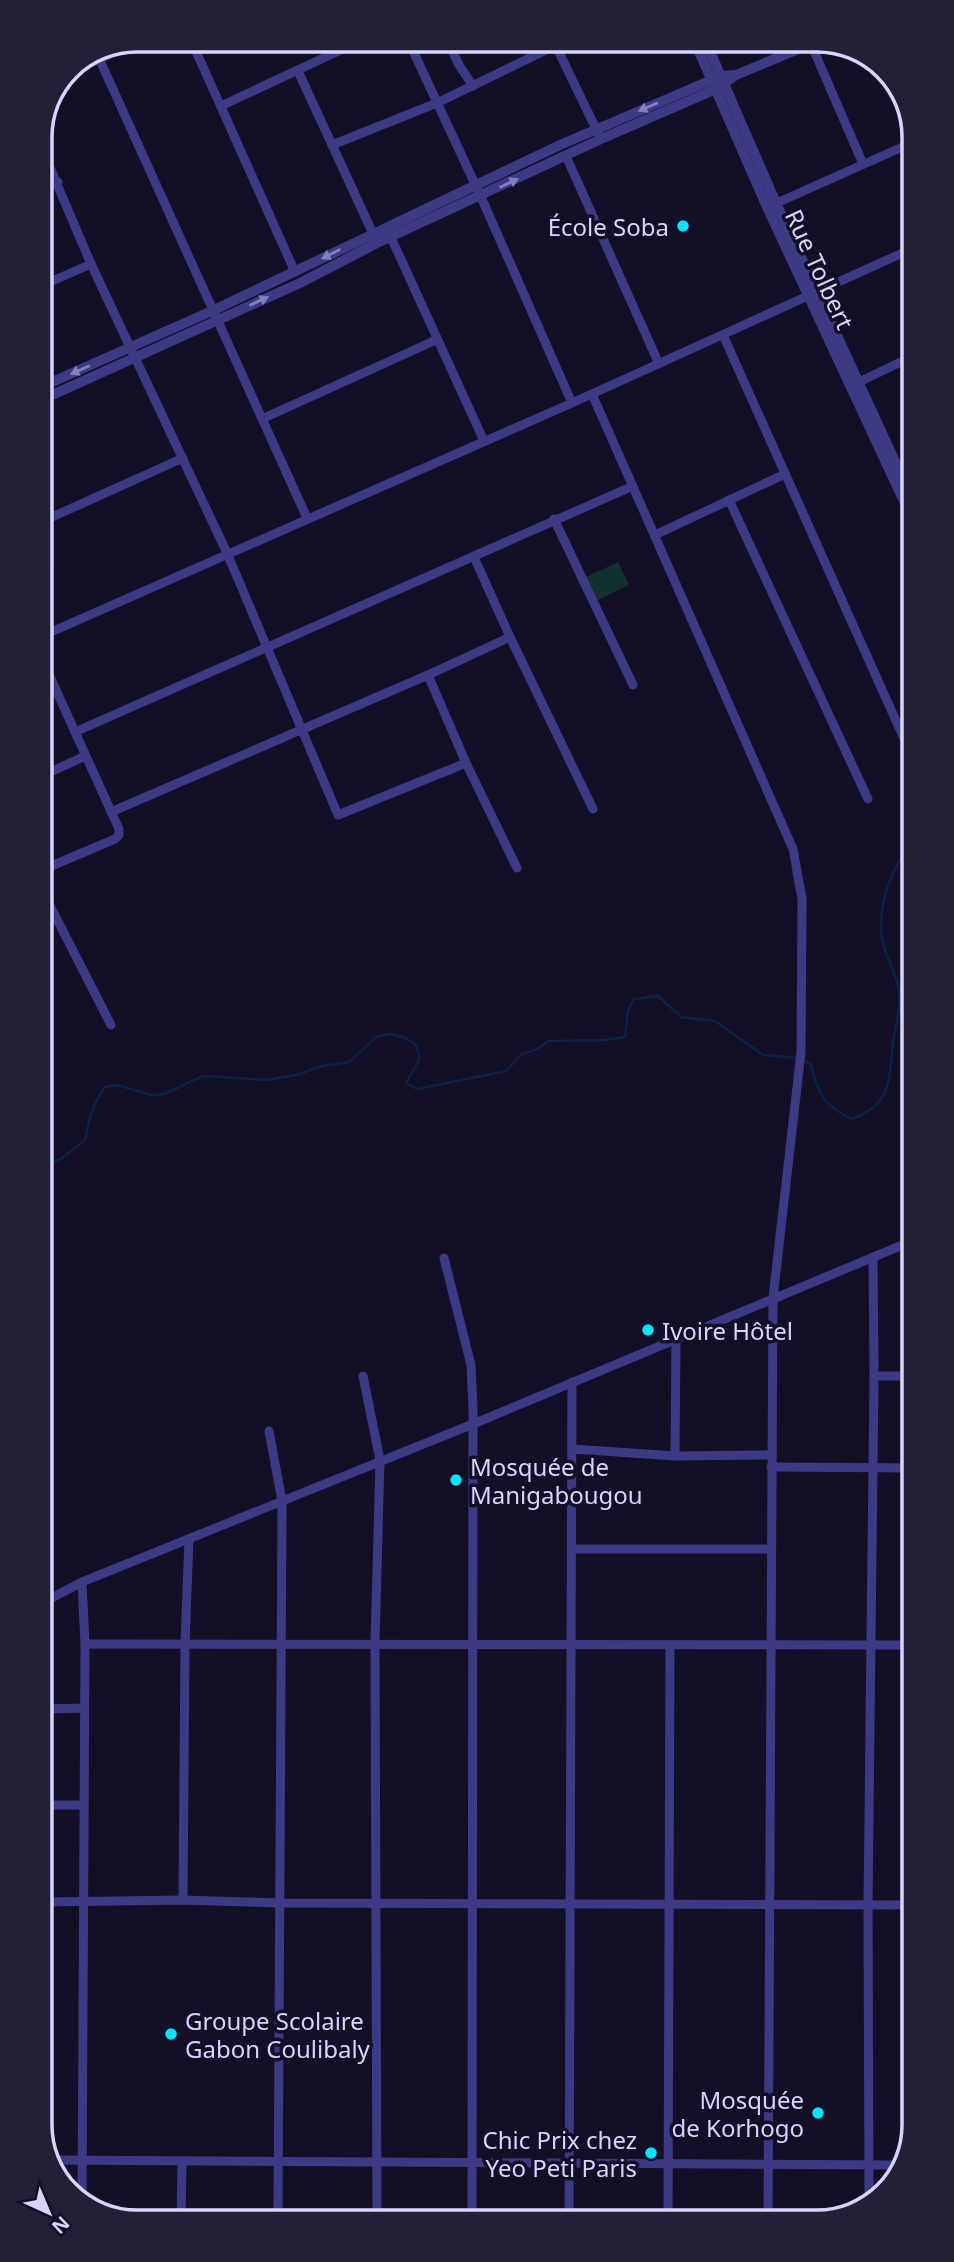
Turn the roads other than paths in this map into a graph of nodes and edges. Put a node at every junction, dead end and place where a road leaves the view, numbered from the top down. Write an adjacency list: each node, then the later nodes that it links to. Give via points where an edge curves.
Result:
1 (196, 52): 16 (street)
2 (337, 52): 12 (street)
3 (414, 52): 15 (street)
4 (452, 52): 14 (street)
5 (537, 53): 14 (street)
6 (560, 53): 17 (street)
7 (701, 53): 13 (street, Rue Tolbert)
8 (709, 53): 13 (street, Rue Tolbert)
9 (789, 53): 13 (street)
10 (820, 53): 21 (street)
11 (101, 61): 34 (street)
12 (298, 71): 16 (street); 18 (street)
13 (718, 82): 17 (street); 26 (street, Rue Tolbert)
14 (472, 86): 15 (street)
15 (437, 103): 18 (street); 25 (street)
16 (221, 106): 31 (street)
17 (599, 134): 20 (street); 25 (street)
18 (332, 145): 28 (street)
19 (902, 147): 21 (street)
20 (566, 156): 25 (street, one-way to 20); 39 (street)
21 (863, 164): 26 (street)
22 (53, 171): 23 (street)
23 (58, 182): 24 (street); 30 (street)
24 (53, 184)
25 (478, 192): 27 (street); 44 (street)
26 (772, 205): 33 (street, Rue Tolbert)
27 (388, 232): 28 (street); 36 (street)
28 (375, 238): 31 (street, one-way to 31); 34 (street, one-way to 28, via 300,283)
29 (902, 253): 33 (street)
30 (91, 264): 32 (street); 37 (street)
31 (295, 272): 34 (street)
32 (53, 281)
33 (814, 293): 35 (street); 41 (street, Rue Tolbert); 51 (street, Rue Tolbert)
34 (217, 315): 37 (street); 45 (street)
35 (723, 335): 39 (street); 48 (street)
36 (436, 340): 45 (street); 46 (street)
37 (133, 352): 40 (street, one-way to 40); 42 (street); 47 (street)
38 (902, 361): 41 (street)
39 (659, 364): 43 (street)
40 (53, 382)
41 (859, 382): 49 (street, Rue Tolbert)
42 (53, 394)
43 (592, 394): 44 (street); 50 (street)
44 (572, 403): 46 (street)
45 (264, 418): 54 (street)
46 (484, 441): 54 (street)
47 (183, 458): 53 (street); 57 (street)
48 (785, 474): 52 (street); 67 (street)
49 (902, 476)
50 (633, 486): 55 (street); 56 (street)
51 (902, 496)
52 (729, 500): 56 (street); 71 (street)
53 (53, 517)
54 (307, 518): 57 (street)
55 (554, 519): 58 (street); 64 (street)
56 (655, 535): 81 (street, via 793,849 802,899 801,1052)
57 (226, 553): 59 (street); 61 (street)
58 (474, 557): 60 (street); 61 (street)
59 (53, 631)
60 (510, 637): 62 (street); 72 (street)
61 (267, 648): 65 (street); 66 (street)
62 (428, 675): 65 (street); 69 (street)
63 (53, 683): 66 (street)
64 (633, 685)
65 (303, 729): 69 (street, via 338,815); 73 (street)
66 (75, 732): 68 (street)
67 (902, 734)
68 (85, 756): 70 (street); 73 (street)
69 (466, 763): 75 (street)
70 (53, 771)
71 (869, 799)
72 (593, 809)
73 (111, 813): 74 (street, via 119,830 115,839)
74 (53, 865)
75 (517, 868)
76 (53, 911): 77 (street)
77 (111, 1025)
78 (902, 1245): 79 (street)
79 (873, 1257): 81 (street); 84 (street)
80 (444, 1258): 87 (street, via 471,1365)
81 (773, 1298): 82 (street); 90 (street)
82 (676, 1339): 86 (street); 91 (street)
83 (363, 1376): 92 (street)
84 (874, 1376): 85 (street); 94 (street)
85 (902, 1376)
86 (572, 1382): 87 (street); 89 (street)
87 (473, 1424): 92 (street); 107 (street)
88 (269, 1431): 96 (street)
89 (573, 1450): 91 (street); 98 (street)
90 (772, 1455): 91 (street); 93 (street)
91 (675, 1456)
92 (380, 1460): 96 (street); 102 (street)
93 (771, 1467): 94 (street); 99 (street)
94 (873, 1468): 95 (street); 109 (street)
95 (902, 1468)
96 (282, 1501): 97 (street); 105 (street)
97 (188, 1539): 100 (street); 104 (street)
98 (572, 1549): 99 (street); 106 (street)
99 (771, 1549): 111 (street)
100 (82, 1582): 101 (street); 103 (street)
101 (52, 1598)
102 (375, 1643): 105 (street); 107 (street); 120 (street)
103 (85, 1644): 104 (street); 112 (street)
104 (185, 1644): 105 (street); 116 (street)
105 (281, 1644): 119 (street)
106 (571, 1644): 107 (street); 108 (street); 123 (street)
107 (472, 1645): 122 (street)
108 (670, 1645): 111 (street); 125 (street)
109 (871, 1645): 110 (street); 111 (street); 124 (street)
110 (902, 1645)
111 (770, 1646): 121 (street)
112 (84, 1708): 113 (street); 115 (street)
113 (52, 1709)
114 (52, 1805): 115 (street)
115 (83, 1805): 118 (street)
116 (183, 1900): 118 (street); 119 (street)
117 (52, 1902): 118 (street)
118 (83, 1902): 128 (street)
119 (279, 1903): 120 (street); 130 (street)
120 (376, 1903): 122 (street); 131 (street)
121 (770, 1903): 124 (street); 125 (street); 135 (street)
122 (472, 1904): 123 (street); 132 (street)
123 (571, 1904): 125 (street); 133 (street)
124 (868, 1904): 126 (street); 136 (street)
125 (670, 1905): 134 (street)
126 (902, 1905)
127 (60, 2160): 128 (street)
128 (82, 2161): 129 (street); 138 (street)
129 (182, 2161): 130 (street); 140 (street)
130 (279, 2161): 131 (street); 141 (street)
131 (378, 2162): 132 (street); 142 (street)
132 (472, 2163): 133 (street); 143 (street)
133 (569, 2163): 134 (street); 144 (street)
134 (668, 2164): 135 (street); 145 (street)
135 (769, 2164): 136 (street); 146 (street)
136 (869, 2164): 137 (street); 139 (street)
137 (891, 2165)
138 (82, 2178)
139 (869, 2191)
140 (181, 2209)
141 (278, 2209)
142 (377, 2209)
143 (472, 2209)
144 (569, 2210)
145 (668, 2210)
146 (768, 2210)

